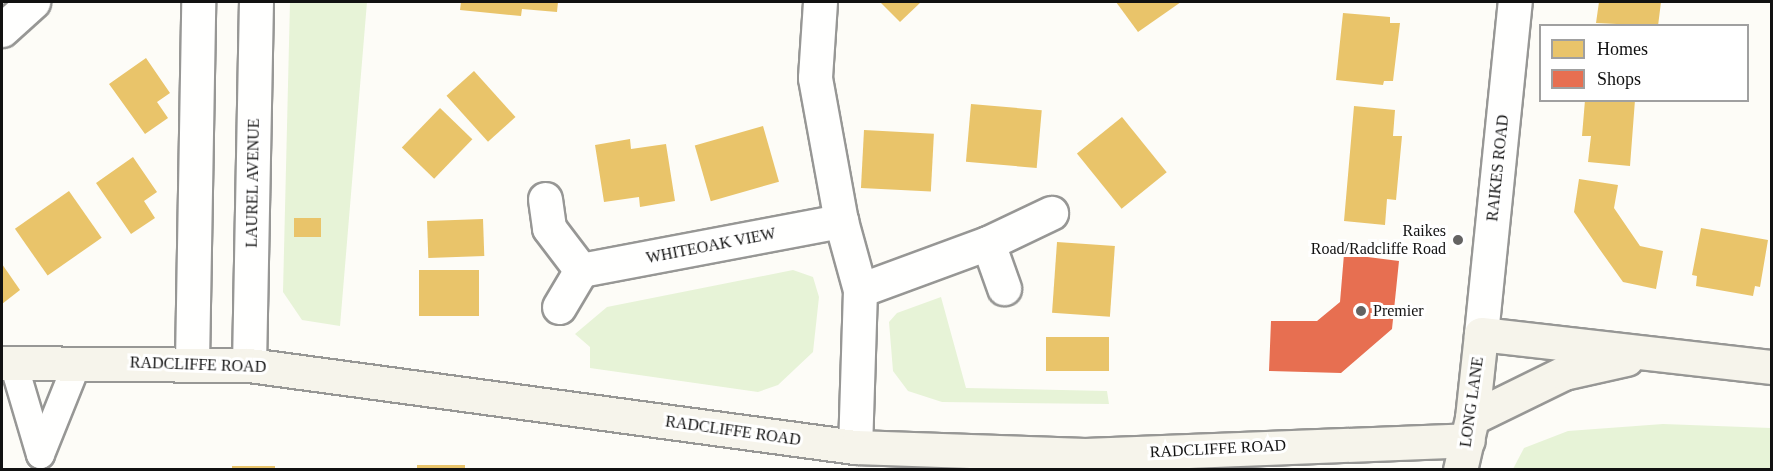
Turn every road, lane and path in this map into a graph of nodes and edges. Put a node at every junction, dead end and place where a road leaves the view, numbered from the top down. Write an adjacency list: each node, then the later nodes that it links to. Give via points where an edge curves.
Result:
1 (33, 2): 6 (street)
2 (198, 2): 18 (street)
3 (256, 2): 20 (street, LAUREL AVENUE)
4 (820, 2): 9 (street, via 815,78)
5 (1515, 2): 15 (street, RAIKES ROAD)
6 (2, 30)
7 (545, 199): 11 (street, via 549,228)
8 (1051, 213): 10 (street)
9 (841, 222): 11 (street, WHITEOAK VIEW); 13 (street)
10 (988, 243): 12 (street); 13 (street)
11 (581, 270): 14 (street)
12 (1004, 288)
13 (860, 290): 23 (street)
14 (559, 307)
15 (1481, 334): 16 (main road, RADCLIFFE ROAD); 22 (main road, LONG LANE)
16 (1653, 353): 21 (main road, RADCLIFFE ROAD); 22 (main road, RADCLIFFE ROAD, via 1564,373)
17 (77, 362): 18 (main road, RADCLIFFE ROAD); 19 (main road, RADCLIFFE ROAD); 19 (lane, via 40,454)
18 (192, 362): 20 (main road, RADCLIFFE ROAD)
19 (7, 363)
20 (249, 365): 23 (main road, RADCLIFFE ROAD)
21 (1772, 367)
22 (1467, 442): 23 (main road, RADCLIFFE ROAD, via 1085,455)
23 (855, 447)

